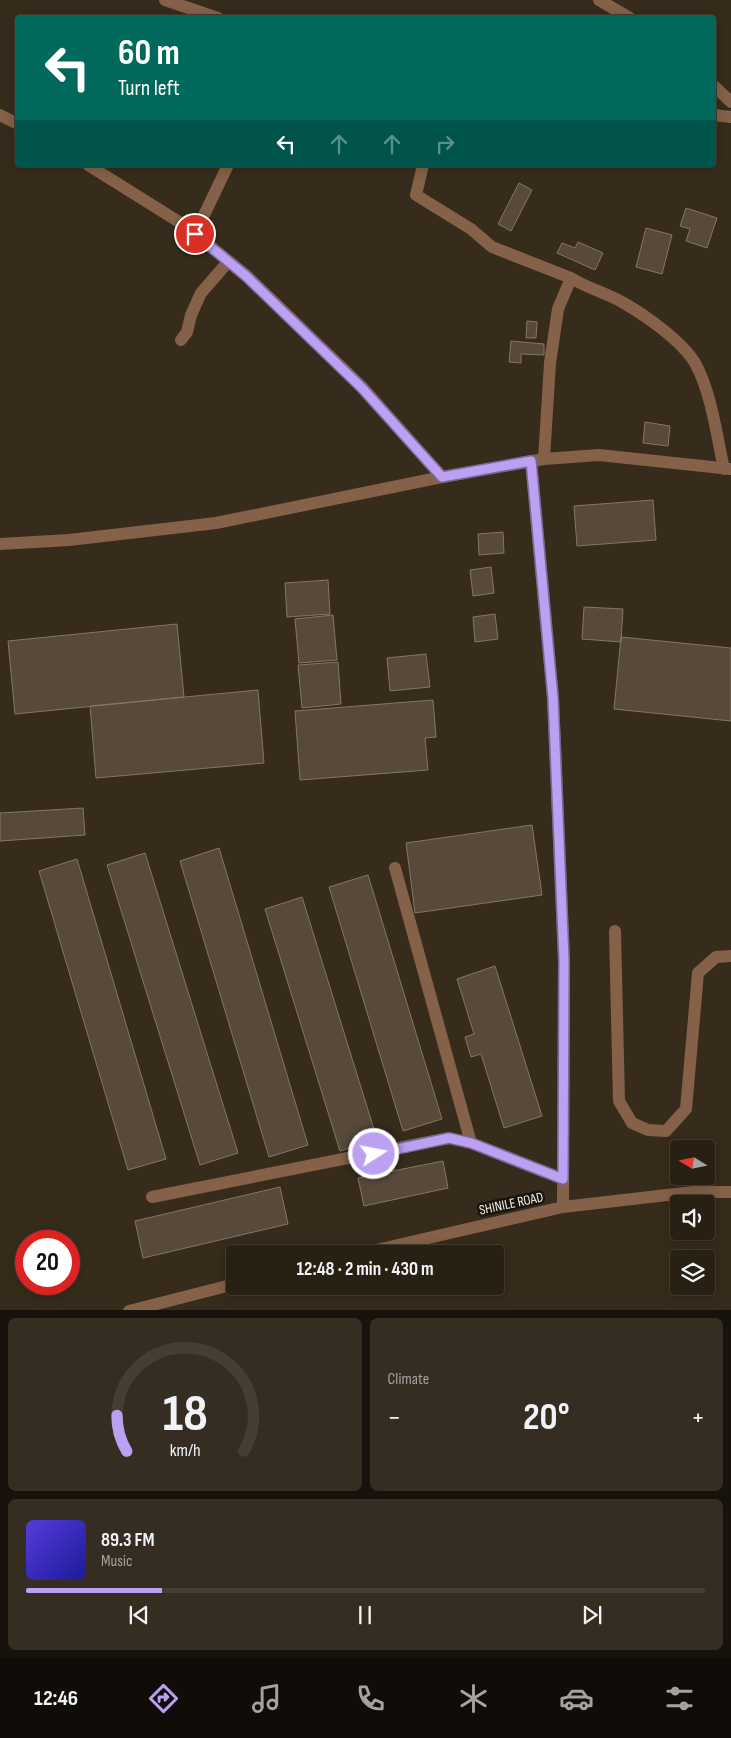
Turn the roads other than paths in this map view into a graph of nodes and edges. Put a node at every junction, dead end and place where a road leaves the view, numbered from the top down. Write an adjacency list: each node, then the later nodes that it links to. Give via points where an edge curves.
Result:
1 (165, 0): 3 (street)
2 (599, 0): 4 (street)
3 (209, 15)
4 (625, 15)
5 (716, 88): 6 (street)
6 (731, 102)
7 (0, 115): 10 (street)
8 (716, 115): 9 (street)
9 (731, 117)
10 (15, 122)
11 (91, 167): 14 (street)
12 (227, 167): 14 (street)
13 (422, 167): 16 (street, via 416,195 471,229 492,247)
14 (195, 234): 15 (street)
15 (228, 262): 17 (street, via 201,292); 20 (street, via 362,388)
16 (571, 278): 18 (street, via 558,309); 19 (street, via 642,314 685,348 705,386)
17 (181, 340)
18 (538, 460): 19 (street, via 599,455); 20 (street); 26 (street, via 553,698 564,960)
19 (728, 469)
20 (442, 477): 21 (street, via 216,523 69,540)
21 (0, 544)
22 (395, 868): 25 (street)
23 (615, 930): 24 (street, via 619,1100 632,1122 648,1130 666,1131 686,1109 698,973 716,957)
24 (731, 956)
25 (471, 1143): 26 (street); 28 (street, via 449,1138)
26 (563, 1179): 29 (street)
27 (731, 1192): 29 (street, SHINILE ROAD, via 685,1193)
28 (152, 1197)
29 (563, 1207): 30 (street, SHINILE ROAD)
30 (398, 1245)
31 (226, 1286): 32 (street)
32 (129, 1310)

